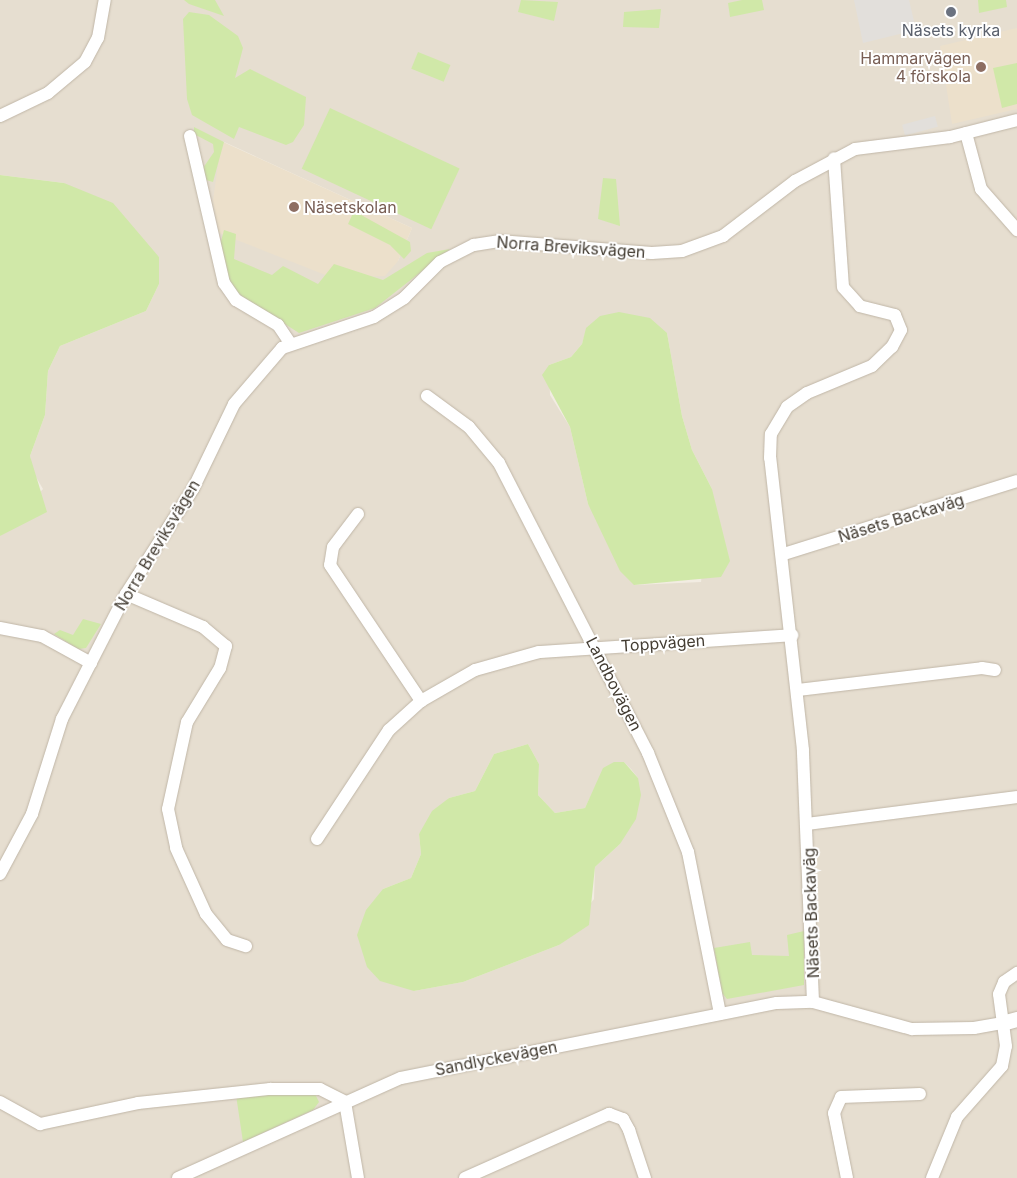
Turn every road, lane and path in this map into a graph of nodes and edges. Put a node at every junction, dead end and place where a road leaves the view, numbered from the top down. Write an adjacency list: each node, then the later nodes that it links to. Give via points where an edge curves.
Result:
1 (105, 0): 2 (street, via 98,38 80,67 48,93)
2 (0, 116)
3 (1017, 120): 4 (street, Norra Breviksvägen)
4 (966, 133): 6 (street, Norra Breviksvägen, via 870,145); 7 (street, via 981,189)
5 (190, 136): 8 (street, via 224,283 236,300 278,326)
6 (834, 158): 8 (street, Norra Breviksvägen, via 794,181 740,225 697,247 652,253 499,241 474,245 444,259 404,298 374,317); 12 (street, Näsets Backaväg, via 839,275 852,300 894,315 900,334 872,366 807,393 787,407 774,425 770,458)
7 (1017, 230)
8 (290, 343): 13 (street, Norra Breviksvägen, via 234,404 193,489)
9 (428, 396): 16 (street, Landbovägen, via 457,416 491,451)
10 (1017, 481): 12 (street, Näsets Backaväg)
11 (358, 514): 20 (street, via 332,547 330,564)
12 (784, 554): 15 (street, Näsets Backaväg)
13 (126, 594): 17 (street, Norra Breviksvägen); 25 (street, via 203,627 226,646 220,668 188,722 168,809 176,848 206,914 227,940)
14 (0, 628): 17 (street, via 42,636)
15 (792, 635): 16 (street, Toppvägen); 19 (street, Näsets Backaväg)
16 (595, 648): 20 (street, Toppvägen, via 503,659 461,676); 28 (street, Landbovägen, via 648,753 688,852)
17 (91, 663): 24 (street, Norra Breviksvägen, via 62,720 24,833)
18 (995, 670): 19 (street, via 982,668)
19 (798, 690): 22 (street, Näsets Backaväg)
20 (421, 701): 23 (street, Toppvägen, via 378,744)
21 (1017, 798): 22 (street, Näsets Backaväg)
22 (807, 824): 27 (street, Näsets Backaväg)
23 (317, 840)
24 (0, 874)
25 (246, 946)
26 (1017, 973): 30 (street, via 1001,986)
27 (813, 1002): 28 (street, Sandlyckevägen, via 792,1001); 30 (street, Sandlyckevägen, via 912,1029 967,1029)
28 (720, 1014): 33 (street, Sandlyckevägen, via 424,1072)
29 (1017, 1019): 30 (street)
30 (1002, 1023): 39 (street, via 1002,1066 957,1117)
31 (920, 1094): 38 (street, via 841,1097 834,1113)
32 (0, 1102): 33 (street, via 40,1124 138,1103 270,1089 320,1089)
33 (345, 1102): 34 (street, Sandlyckevägen); 35 (street)
34 (178, 1178)
35 (358, 1178)
36 (465, 1178): 37 (street, via 601,1114 618,1116 629,1130)
37 (644, 1178)
38 (846, 1178)
39 (932, 1178)

